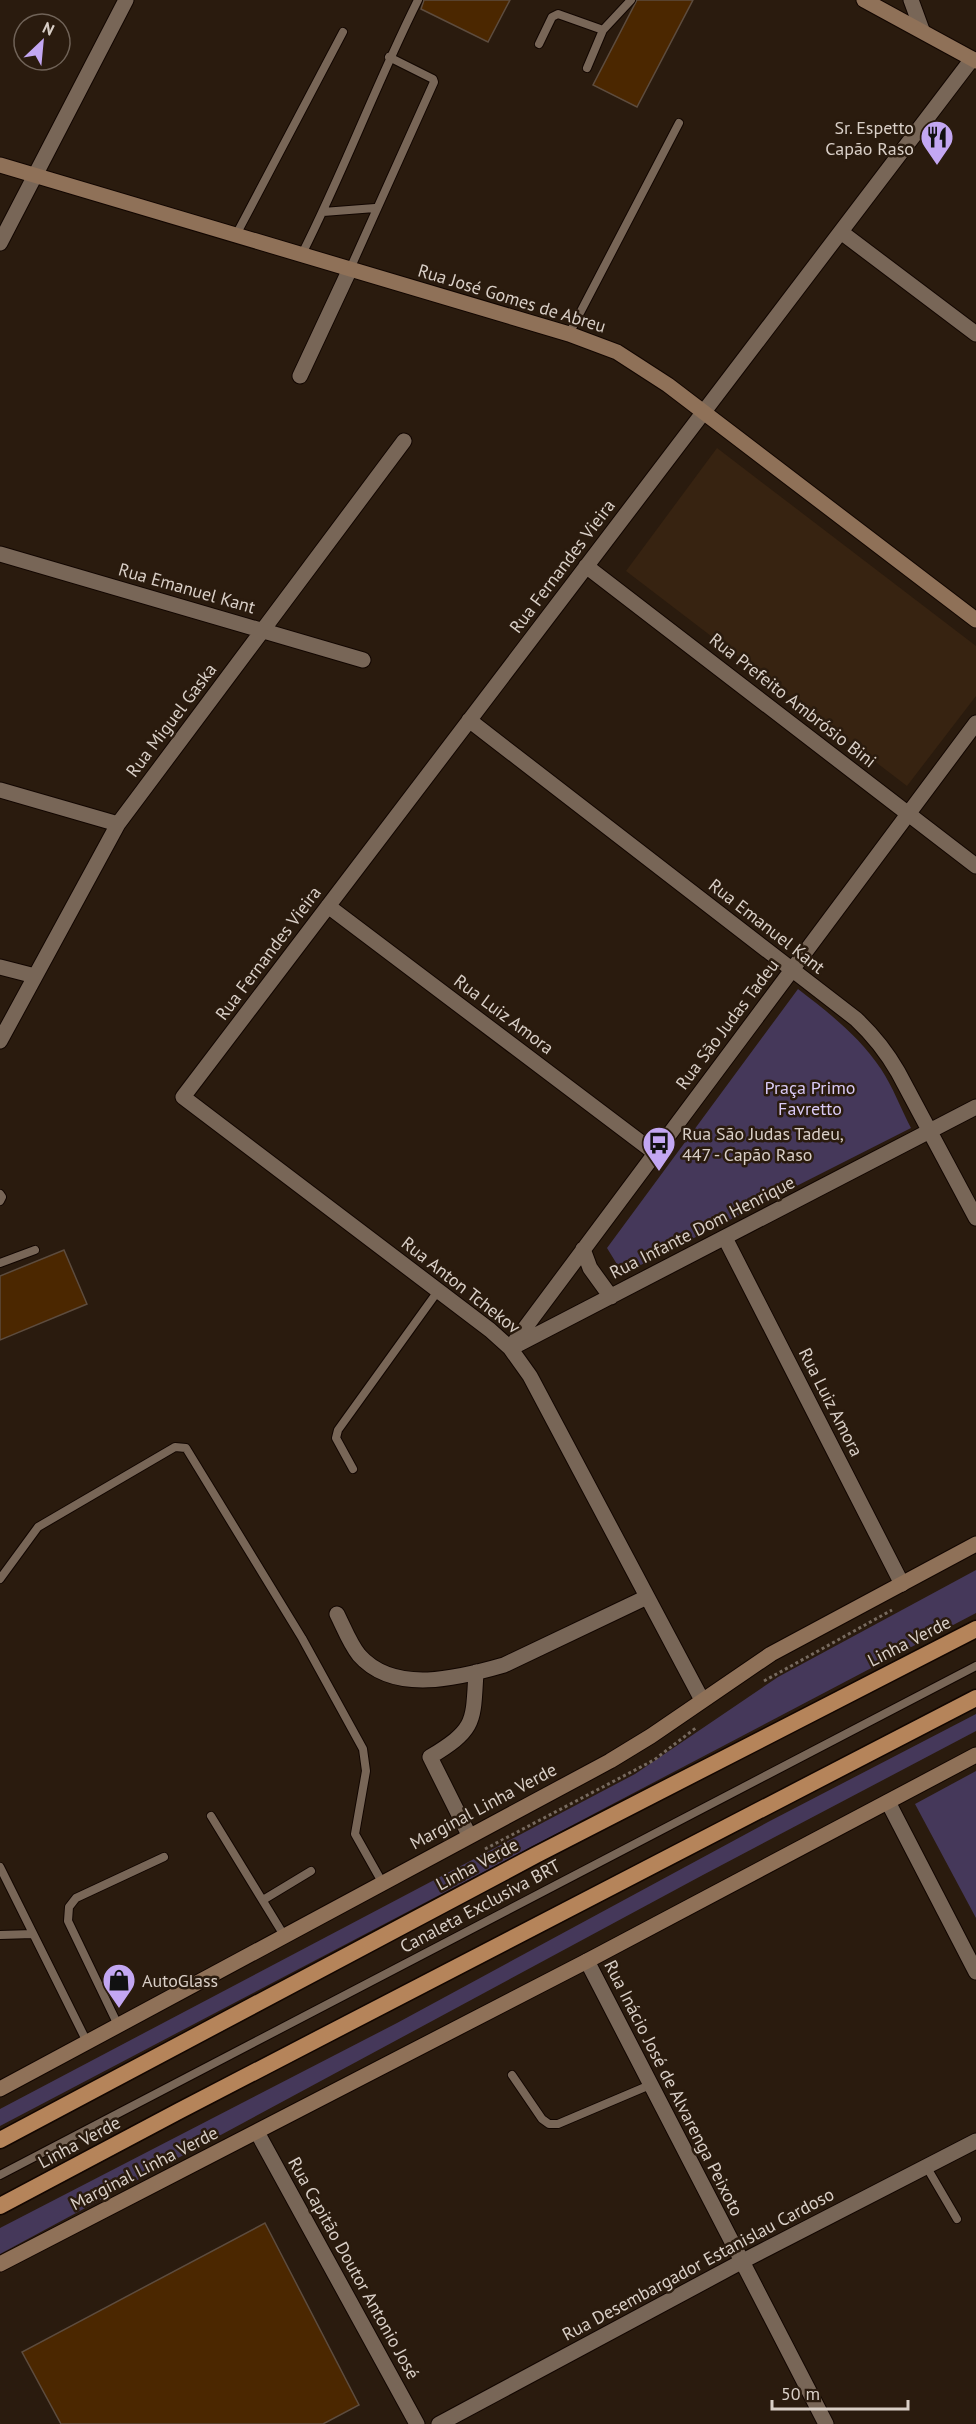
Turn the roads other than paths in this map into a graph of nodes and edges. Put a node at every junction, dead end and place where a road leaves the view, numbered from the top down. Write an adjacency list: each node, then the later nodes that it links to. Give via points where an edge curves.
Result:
1 (126, 0): 15 (street)
2 (418, 0): 10 (lane)
3 (631, 0): 6 (lane)
4 (864, 0): 7 (main road)
5 (911, 0): 7 (street)
6 (603, 30): 9 (lane, via 558,14 552,17); 12 (lane)
7 (922, 30): 11 (main road)
8 (343, 32): 19 (lane)
9 (539, 44)
10 (389, 57): 16 (lane, via 434,82); 17 (lane)
11 (974, 60): 18 (street, Rua Fernandes Vieira)
12 (587, 68)
13 (679, 123): 23 (lane)
14 (0, 165): 15 (main road, Rua José Gomes de Abreu)
15 (35, 175): 19 (main road, Rua José Gomes de Abreu); 20 (street)
16 (375, 208): 17 (lane); 22 (lane)
17 (323, 212): 21 (lane)
18 (841, 232): 24 (street); 26 (street, Rua Fernandes Vieira)
19 (236, 235): 21 (main road, Rua José Gomes de Abreu)
20 (0, 243)
21 (302, 254): 22 (main road, Rua José Gomes de Abreu)
22 (350, 269): 23 (main road, Rua José Gomes de Abreu); 25 (street)
23 (570, 334): 26 (main road, Rua José Gomes de Abreu, via 626,357)
24 (976, 334)
25 (300, 376)
26 (703, 412): 29 (street, Rua Fernandes Vieira); 30 (main road, Rua José Gomes de Abreu)
27 (404, 441): 31 (street, Rua Miguel Gaska)
28 (0, 554): 31 (street, Rua Emanuel Kant)
29 (586, 566): 33 (street, Rua Fernandes Vieira); 36 (street, Rua Prefeito Ambrósio Bini)
30 (976, 620)
31 (262, 631): 32 (street, Rua Emanuel Kant); 37 (street, Rua Miguel Gaska)
32 (363, 660)
33 (469, 720): 39 (street, Rua Fernandes Vieira); 41 (street, Rua Emanuel Kant)
34 (976, 723): 36 (street, Rua São Judas Tadeu)
35 (0, 790): 37 (street)
36 (908, 814): 38 (street, Rua Prefeito Ambrósio Bini); 41 (street, Rua São Judas Tadeu)
37 (118, 824): 42 (street, Rua Miguel Gaska)
38 (976, 866)
39 (328, 906): 44 (street, Rua Fernandes Vieira); 47 (street, Rua Luiz Amora)
40 (0, 967): 42 (street)
41 (792, 970): 46 (street, Rua Emanuel Kant, via 872,1034 886,1051); 47 (street, Rua São Judas Tadeu)
42 (35, 976): 43 (street, Rua Miguel Gaska)
43 (0, 1041)
44 (183, 1097): 55 (street, Rua Anton Tchekov)
45 (976, 1107): 46 (street, Rua Infante Dom Henrique)
46 (930, 1131): 50 (street, Rua Emanuel Kant); 51 (street, Rua Infante Dom Henrique)
47 (656, 1153): 52 (street, Rua São Judas Tadeu)
48 (0, 1194): 49 (lane)
49 (0, 1201)
50 (976, 1218)
51 (725, 1238): 56 (street, Rua Infante Dom Henrique); 61 (street, Rua Luiz Amora)
52 (583, 1249): 56 (street, via 590,1268); 57 (street, Rua São Judas Tadeu)
53 (35, 1250): 54 (lane)
54 (0, 1263)
55 (438, 1291): 57 (street, Rua Anton Tchekov); 58 (lane, via 338,1430 336,1438)
56 (611, 1297): 57 (street, Rua Infante Dom Henrique)
57 (510, 1348): 62 (street, Rua Anton Tchekov, via 530,1376)
58 (353, 1469)
59 (976, 1545): 61 (main road, Marginal Linha Verde)
60 (0, 1580): 76 (lane, via 38,1527 175,1448 186,1448 302,1638 363,1749 366,1771 355,1834)
61 (902, 1584): 68 (main road, Marginal Linha Verde, via 771,1654)
62 (647, 1597): 66 (street, via 524,1657); 68 (street, Rua Anton Tchekov)
63 (337, 1614): 66 (street, via 358,1653 368,1664 392,1677 423,1681)
64 (976, 1629): 89 (highway, Linha Verde, via 536,1855)
65 (976, 1666): 92 (lane, Canaleta Exclusiva BRT)
66 (476, 1672): 72 (street, via 470,1724 455,1742 430,1757)
67 (976, 1698): 93 (highway, Linha Verde)
68 (702, 1700): 72 (main road, Marginal Linha Verde, via 610,1761)
69 (976, 1755): 70 (main road, Marginal Linha Verde)
70 (888, 1802): 81 (main road, Marginal Linha Verde); 82 (street)
71 (211, 1816): 77 (lane)
72 (469, 1835): 76 (main road, Marginal Linha Verde)
73 (164, 1857): 83 (lane, via 76,1898 69,1907 68,1921)
74 (0, 1867): 78 (lane)
75 (312, 1870): 77 (lane)
76 (382, 1882): 80 (main road, Marginal Linha Verde)
77 (263, 1899): 80 (lane)
78 (33, 1934): 79 (lane); 84 (lane)
79 (0, 1935)
80 (285, 1937): 83 (main road, Marginal Linha Verde)
81 (587, 1961): 86 (street, Rua Inácio José de Alvarenga Peixoto); 88 (main road, Marginal Linha Verde)
82 (976, 1972)
83 (118, 2025): 84 (main road, Marginal Linha Verde)
84 (87, 2042): 87 (main road, Marginal Linha Verde)
85 (512, 2075): 86 (lane, via 549,2124 558,2124)
86 (650, 2085): 95 (street, Rua Inácio José de Alvarenga Peixoto)
87 (0, 2089)
88 (257, 2132): 96 (main road, Marginal Linha Verde); 97 (street, Rua Capitão Doutor Antonio José)
89 (0, 2140)
90 (976, 2141): 91 (street, Rua Desembargador Estanislau Cardoso)
91 (926, 2166): 94 (lane); 95 (street, Rua Desembargador Estanislau Cardoso)
92 (0, 2175)
93 (0, 2206)
94 (957, 2219)
95 (741, 2262): 98 (street, Rua Desembargador Estanislau Cardoso); 99 (street, Rua Inácio José de Alvarenga Peixoto)
96 (0, 2264)
97 (417, 2424)
98 (439, 2424)
99 (826, 2424)

